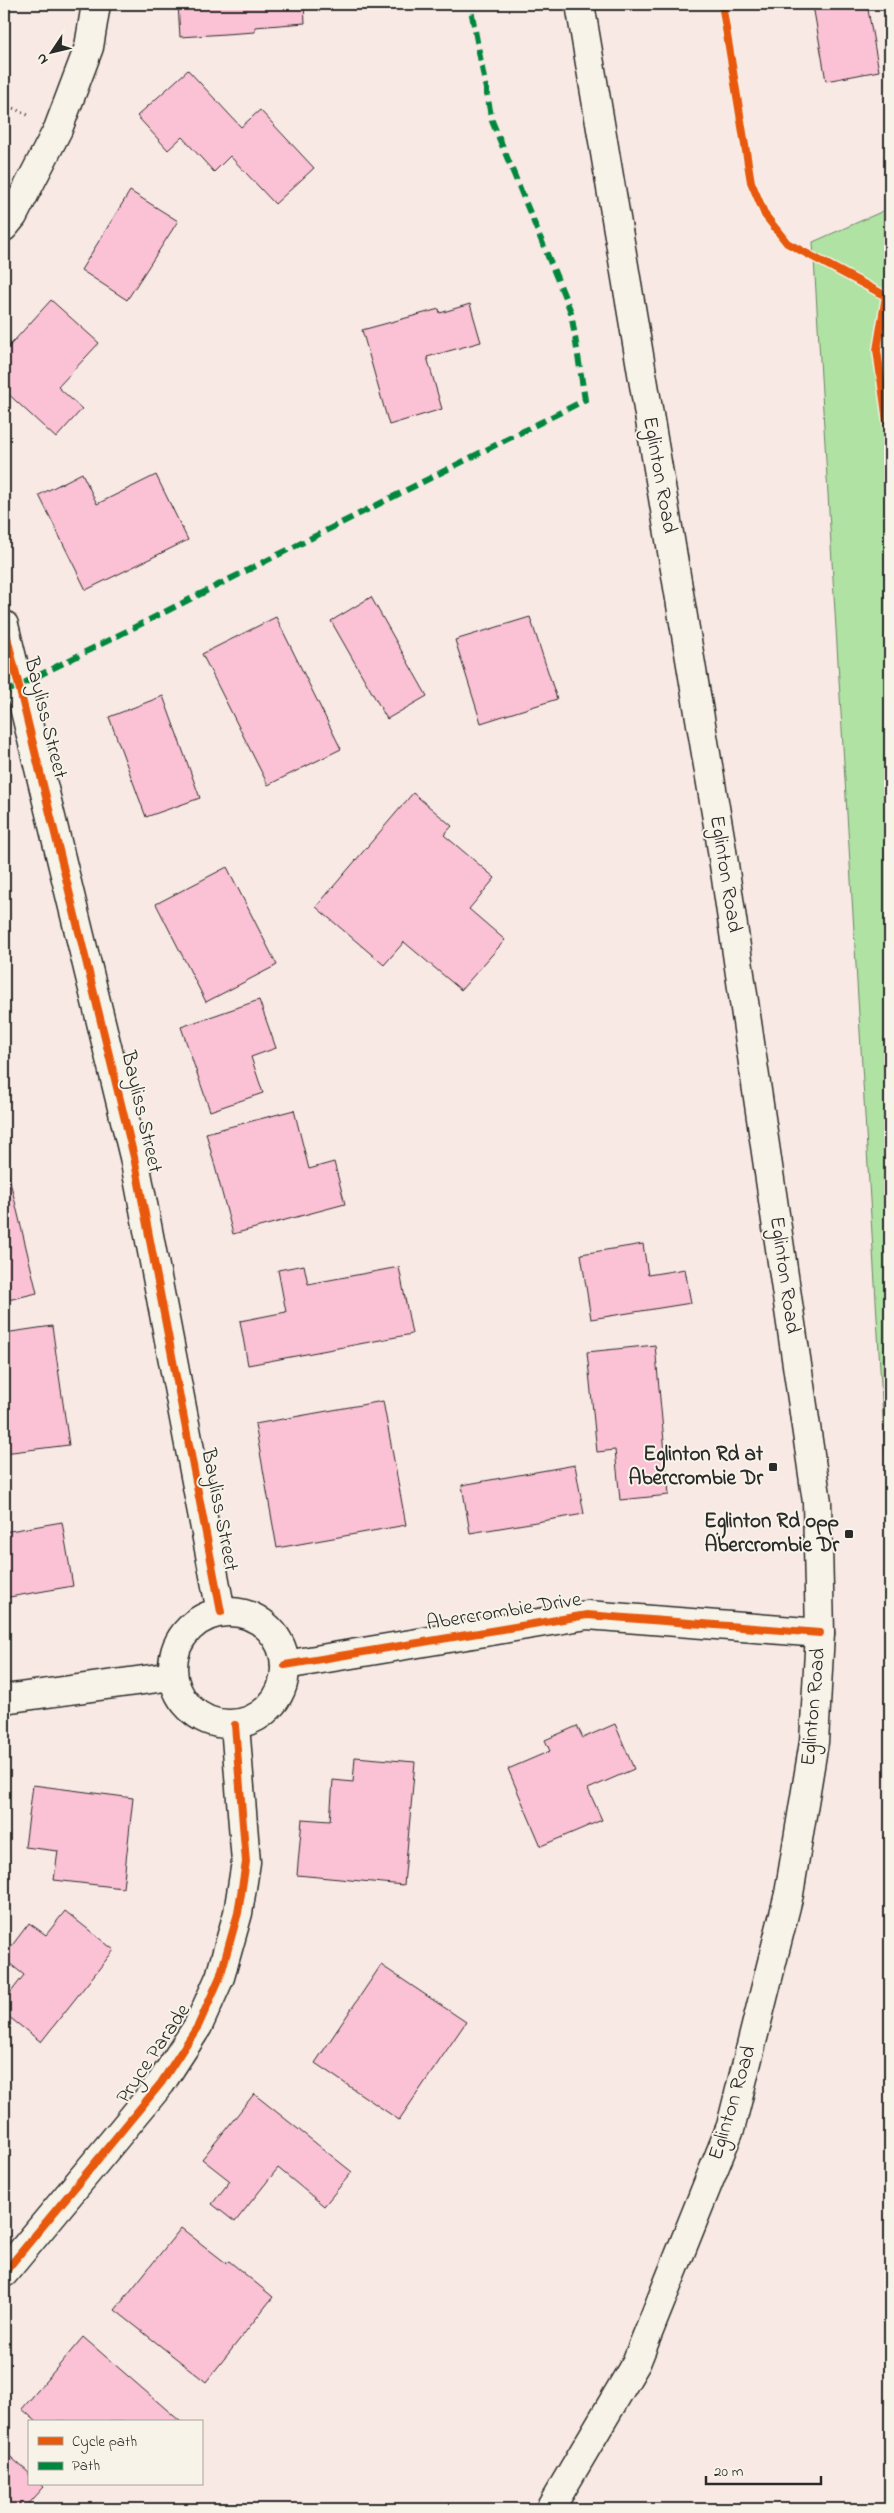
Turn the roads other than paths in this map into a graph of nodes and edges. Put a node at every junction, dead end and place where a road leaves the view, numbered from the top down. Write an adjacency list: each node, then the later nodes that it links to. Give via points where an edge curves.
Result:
1 (96, 4): 3 (street, via 89,47 58,129 13,216)
2 (580, 4): 6 (street, Eglinton Road, via 722,856 817,1502)
3 (4, 227)
4 (4, 625): 5 (street, Bayliss Street, via 134,1157)
5 (221, 1612): 7 (street, via 240,1613 257,1619 281,1646); 8 (street, via 207,1616 184,1634 176,1647)
6 (820, 1634): 7 (street, Abercrombie Drive, via 587,1615); 12 (street, Eglinton Road, via 814,1742 788,1894 731,2126 636,2363)
7 (286, 1665): 10 (street, via 280,1690 266,1711)
8 (174, 1676): 9 (street); 10 (street, via 184,1703 194,1712 206,1720)
9 (4, 1699)
10 (235, 1725): 11 (street, Pryce Parade, via 246,1862 238,1913 220,1977 198,2026 161,2083)
11 (4, 2274)
12 (550, 2509)

